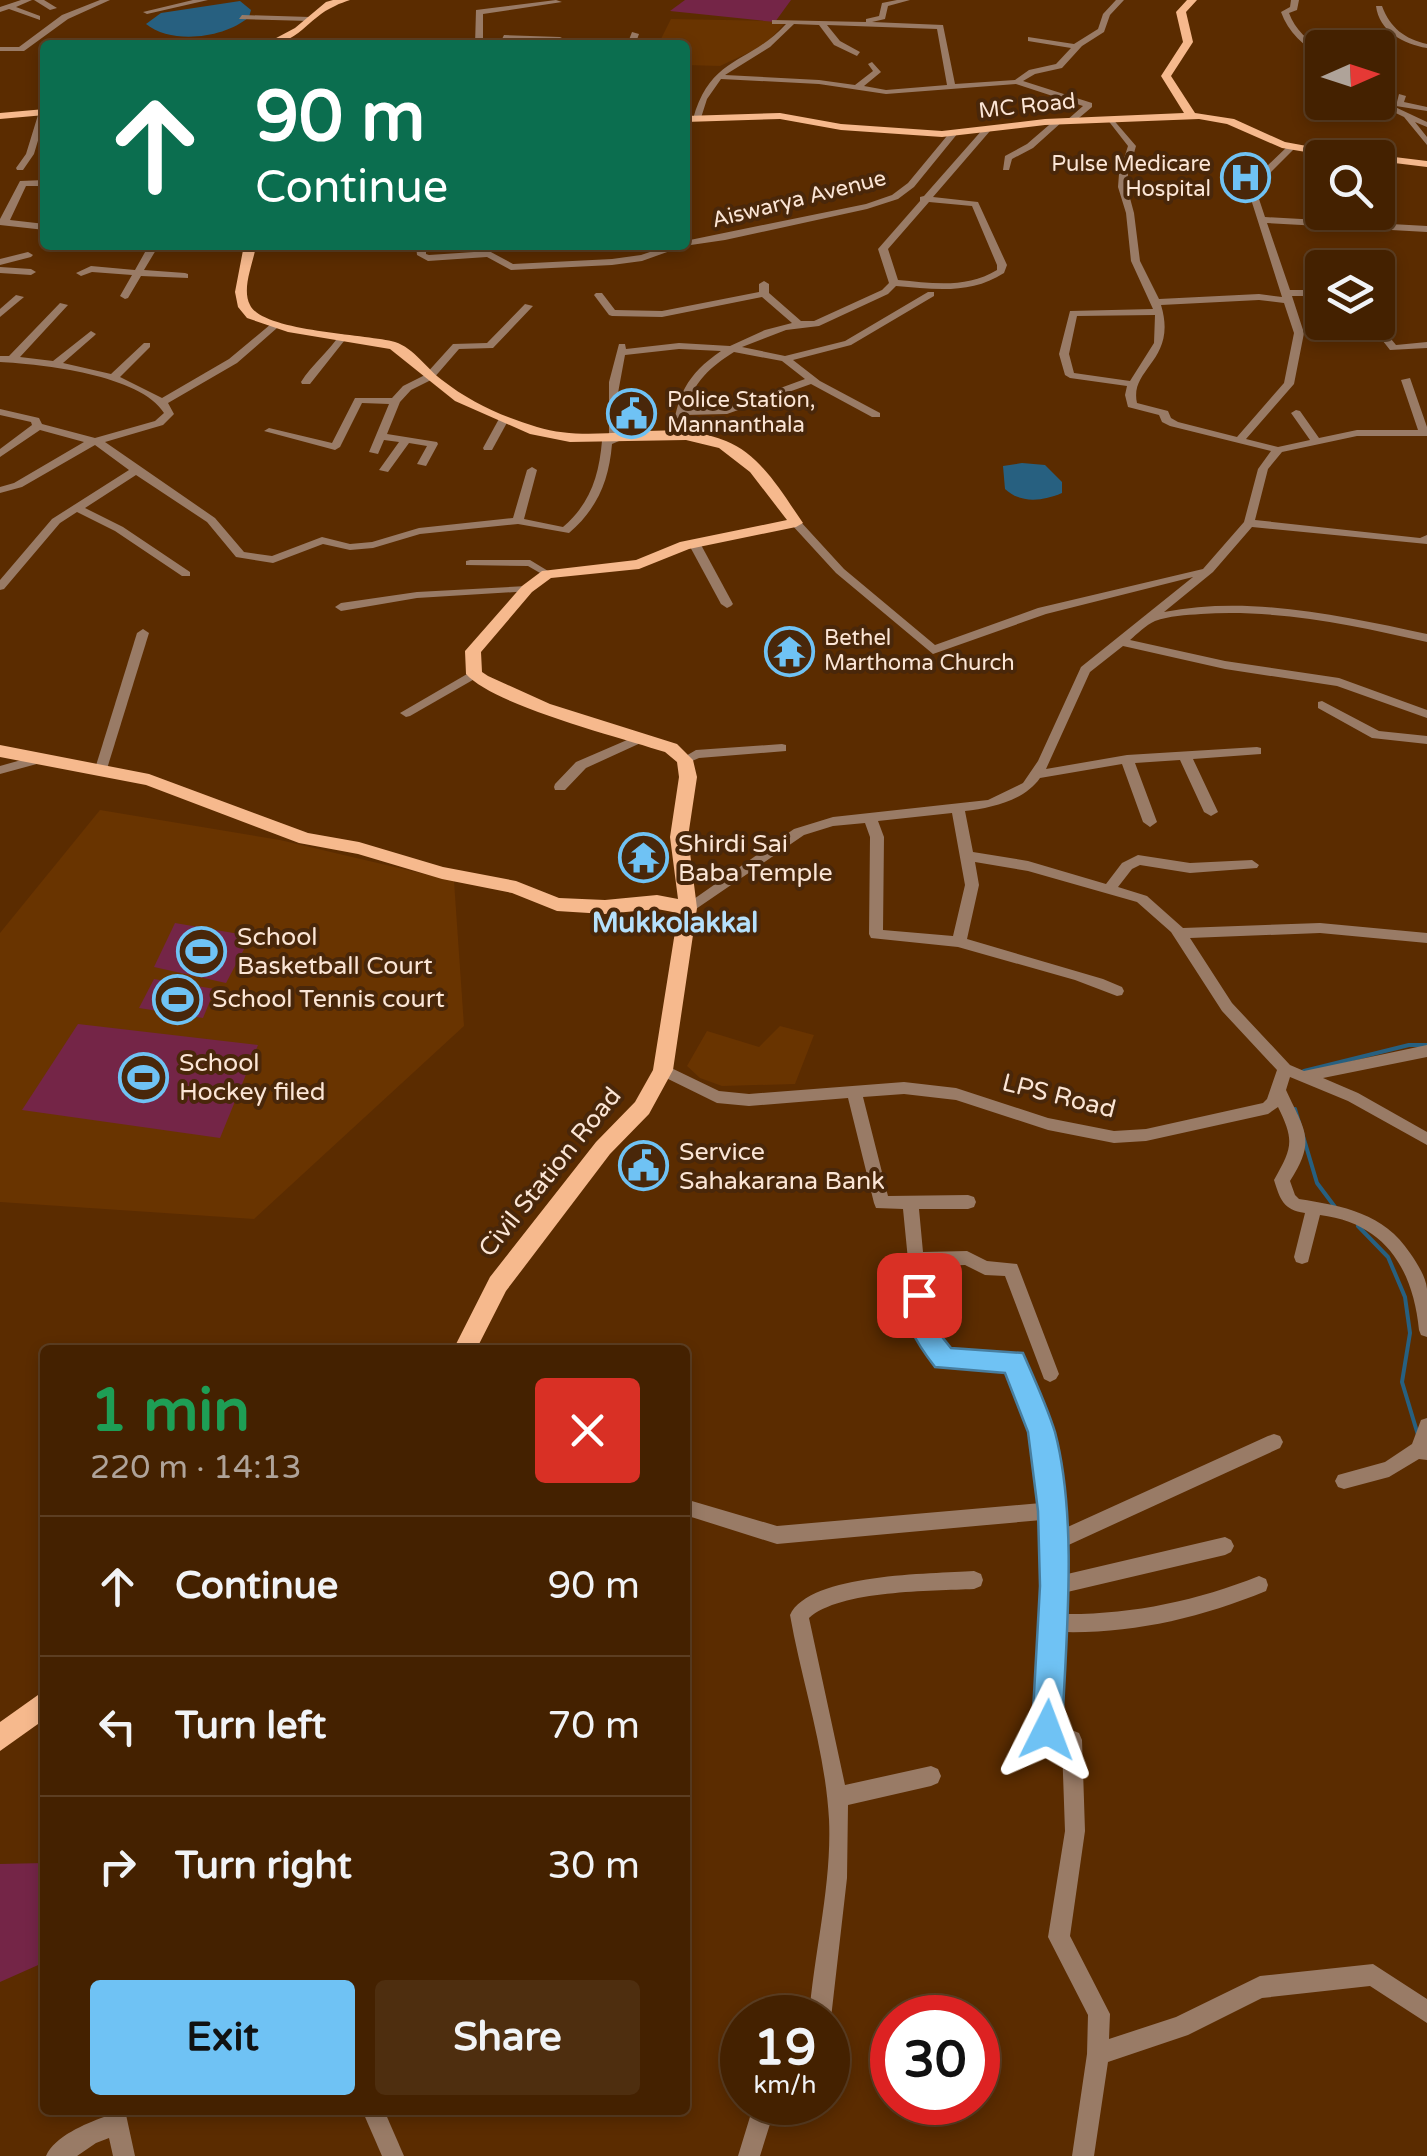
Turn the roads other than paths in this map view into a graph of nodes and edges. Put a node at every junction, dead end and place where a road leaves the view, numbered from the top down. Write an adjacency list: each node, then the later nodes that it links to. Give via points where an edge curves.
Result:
1 (28, 0): 12 (street)
2 (38, 0): 13 (street)
3 (106, 0): 35 (street, via 65,17 21,49)
4 (204, 0): 15 (street)
5 (345, 0): 16 (main road)
6 (906, 0): 11 (street)
7 (1120, 0): 34 (street, via 1101,30)
8 (1192, 0): 46 (main road, via 1181,12 1188,42 1166,76)
9 (1296, 0): 32 (street, via 1285,18)
10 (558, 2): 28 (street, via 479,12)
11 (883, 2): 21 (street, via 882,17)
12 (5, 8): 18 (street)
13 (53, 8)
14 (1379, 8): 33 (street, via 1404,42)
15 (147, 12)
16 (308, 15): 17 (street); 27 (main road, via 299,30)
17 (242, 17)
18 (37, 18)
19 (775, 22): 20 (street)
20 (792, 22): 22 (street); 38 (street, via 778,41 753,50)
21 (865, 22): 22 (street); 40 (street, via 940,26)
22 (822, 24): 36 (street)
23 (566, 26): 30 (street)
24 (635, 34): 31 (street)
25 (506, 37): 29 (street)
26 (1030, 39): 34 (street)
27 (278, 40)
28 (480, 40)
29 (538, 40)
30 (560, 40)
31 (633, 40)
32 (1305, 42)
33 (1427, 46)
34 (1076, 47): 39 (street, via 1059,66)
35 (0, 50)
36 (857, 54)
37 (872, 64): 41 (street, via 878,69 874,78)
38 (718, 78): 41 (street); 50 (street)
39 (1016, 82): 40 (street); 51 (street, via 1089,105)
40 (952, 88): 41 (street)
41 (856, 90)
42 (1402, 96): 43 (street, via 1399,104)
43 (1427, 109)
44 (1395, 110): 47 (street)
45 (40, 115): 48 (main road)
46 (1191, 116): 49 (main road, MC Road); 57 (main road, MC Road, via 1230,121)
47 (1406, 117): 52 (street); 56 (street)
48 (0, 118)
49 (1111, 118): 51 (main road, MC Road); 89 (street, via 1132,146 1123,193 1136,264)
50 (691, 119): 55 (main road, MC Road, via 780,116 841,128)
51 (1064, 121): 54 (main road, MC Road); 62 (street, via 1008,158)
52 (1427, 125)
53 (40, 126): 61 (street)
54 (986, 131): 55 (main road, MC Road); 64 (street)
55 (954, 133): 69 (street, Aiswarya Avenue, via 900,194)
56 (1427, 142)
57 (1292, 148): 58 (main road, MC Road); 65 (street, via 1253,194)
58 (1305, 150)
59 (1395, 160): 60 (main road)
60 (1427, 164)
61 (20, 168)
62 (1006, 168)
63 (40, 184): 66 (street, via 24,183)
64 (923, 199): 80 (street, via 883,249); 80 (street, via 975,204 1001,272 972,287)
65 (1264, 220): 68 (street); 86 (street)
66 (3, 222): 67 (street)
67 (40, 226)
68 (1427, 229)
69 (690, 244)
70 (151, 250): 78 (street)
71 (249, 250): 92 (main road, via 244,306 252,318)
72 (422, 250): 73 (street, Aiswarya Avenue, via 428,258 488,254 511,267 612,262)
73 (667, 250)
74 (28, 255): 75 (street)
75 (0, 266): 76 (street)
76 (31, 272)
77 (81, 273): 78 (street)
78 (137, 274): 79 (street); 83 (street)
79 (185, 276)
80 (894, 283): 91 (street, via 816,324)
81 (931, 294): 100 (street, via 848,343)
82 (1305, 294): 86 (street)
83 (126, 296)
84 (599, 296): 91 (street, via 612,313 662,314 764,289)
85 (19, 297): 90 (street)
86 (1286, 297): 89 (street); 123 (street, via 1299,333 1289,384)
87 (63, 305): 99 (street)
88 (528, 306): 103 (street, via 490,346 456,346)
89 (1156, 307): 107 (street, via 1162,331 1152,363); 107 (street, via 1073,313 1064,354 1070,375)
90 (0, 314)
91 (799, 324): 98 (street)
92 (274, 326): 94 (main road); 109 (street, via 232,361)
93 (92, 334): 101 (street)
94 (343, 336): 103 (main road, via 394,346); 106 (street)
95 (1386, 340): 97 (street, via 1392,348)
96 (147, 345): 102 (street)
97 (1427, 345)
98 (736, 349): 100 (street); 111 (street, via 688,388); 122 (street, via 622,349 614,372)
99 (6, 359): 101 (street)
100 (785, 359): 104 (street)
101 (53, 366): 102 (street)
102 (114, 377): 109 (street)
103 (429, 377): 108 (street); 114 (main road)
104 (812, 380): 111 (street, via 727,411); 113 (street)
105 (1406, 380): 117 (street)
106 (306, 382)
107 (1131, 384): 123 (street, via 1132,405)
108 (395, 401): 116 (street, via 359,400 335,447); 118 (street)
109 (162, 402): 124 (street, via 166,418)
110 (0, 412): 115 (street)
111 (679, 412): 119 (street)
112 (1296, 413): 121 (street)
113 (876, 415)
114 (504, 419): 122 (main road, via 552,436); 125 (street)
115 (38, 426): 124 (street); 128 (street)
116 (269, 432)
117 (1426, 433): 121 (street)
118 (380, 436): 120 (street); 127 (street)
119 (677, 436): 122 (main road); 136 (main road, via 733,451)
120 (405, 440): 129 (street, via 433,444); 131 (street)
121 (1316, 440): 126 (street)
122 (611, 441): 135 (street, via 591,506 577,522 565,531)
123 (1239, 441): 126 (street)
124 (100, 443): 130 (street); 133 (street)
125 (488, 448)
126 (1278, 450): 137 (street, via 1263,468)
127 (374, 452)
128 (0, 454)
129 (422, 464)
130 (136, 470): 134 (street); 135 (street, via 211,520 250,559 288,556 322,540 374,545 419,531)
131 (384, 470)
132 (532, 470): 135 (street)
133 (0, 490)
134 (76, 506): 142 (street); 144 (street, via 56,520)
135 (518, 521)
136 (796, 523): 139 (main road); 141 (street, via 840,571 933,650 1042,611)
137 (1248, 523): 138 (street); 141 (street)
138 (1427, 538)
139 (694, 544): 143 (main road, via 639,564); 146 (street)
140 (470, 564): 143 (street, via 530,563)
141 (1209, 570): 148 (street)
142 (186, 574)
143 (548, 574): 145 (main road)
144 (0, 588)
145 (527, 589): 147 (street); 152 (main road, via 473,652)
146 (727, 604)
147 (341, 607)
148 (1145, 620): 150 (street, via 1230,610 1360,623); 151 (street)
149 (143, 633): 166 (street)
150 (1427, 638)
151 (1118, 642): 155 (street, via 1338,682); 167 (street, via 1085,670)
152 (474, 674): 154 (street); 156 (main road, via 544,708)
153 (1322, 705): 157 (street, via 1376,735)
154 (406, 713)
155 (1427, 714)
156 (641, 738): 164 (main road); 168 (street, via 581,764)
157 (1427, 740)
158 (782, 748): 164 (street)
159 (0, 751): 162 (main road)
160 (1257, 752): 161 (street)
161 (1185, 756): 163 (street); 170 (street)
162 (38, 759): 165 (street); 166 (main road)
163 (1128, 759): 167 (street); 172 (street)
164 (685, 760): 176 (main road, Civil Station Road, via 679,838)
165 (0, 770)
166 (100, 772): 176 (main road, via 149,780 305,838 516,887 557,904 658,902)
167 (1035, 775): 169 (street, via 1028,786 990,804)
168 (560, 787)
169 (958, 807): 171 (street); 173 (street)
170 (1211, 812)
171 (870, 817): 176 (street, via 799,832); 179 (street, via 877,836 876,934)
172 (1150, 822)
173 (969, 856): 175 (street); 179 (street, via 972,885)
174 (1252, 866): 175 (street, via 1190,868 1138,860)
175 (1110, 888): 177 (street, via 1142,900)
176 (688, 908): 183 (main road, Civil Station Road)
177 (1180, 933): 178 (street, via 1320,928); 182 (street, via 1226,1006)
178 (1427, 938)
179 (958, 942): 180 (street)
180 (1117, 990)
181 (1427, 1051): 184 (street)
182 (1279, 1063): 184 (street); 185 (street)
183 (663, 1070): 186 (street, via 717,1097); 194 (main road, Civil Station Road, via 642,1108 498,1284)
184 (1302, 1077): 187 (street)
185 (1278, 1090): 186 (street, LPS Road, via 1268,1108 1114,1137 956,1094); 190 (street, via 1301,1142 1282,1187 1295,1205)
186 (854, 1092): 189 (street, via 877,1196 882,1203)
187 (1427, 1139)
188 (968, 1202): 189 (street)
189 (910, 1203): 192 (street)
190 (1314, 1208): 191 (street); 193 (street, via 1354,1216 1390,1240 1414,1271)
191 (1302, 1257)
192 (916, 1259): 195 (street, via 967,1258 985,1268 1011,1269); 200 (street, via 923,1331 944,1359 1014,1362 1042,1432)
193 (1427, 1330)
194 (467, 1345)
195 (1050, 1374)
196 (1427, 1426): 198 (street)
197 (1274, 1442): 202 (street)
198 (1423, 1452): 199 (street)
199 (1344, 1481)
200 (1051, 1511): 201 (street, via 777,1535); 202 (street)
201 (690, 1513)
202 (1053, 1543): 206 (street)
203 (1226, 1546): 206 (street)
204 (974, 1580): 211 (street, via 826,1595 799,1615)
205 (1259, 1585): 207 (street, via 1201,1606 1086,1625)
206 (1054, 1586): 207 (street)
207 (1054, 1623): 214 (street, via 1047,1730 1072,1740 1075,1831 1059,1938 1099,2014)
208 (40, 1707): 209 (main road)
209 (0, 1738)
210 (931, 1776): 211 (street)
211 (838, 1797): 212 (street)
212 (821, 1995)
213 (1427, 2012): 214 (street, via 1372,1975 1260,1987 1180,2027)
214 (1098, 2054): 222 (street)
215 (375, 2115): 220 (street)
216 (115, 2117): 218 (street); 219 (street)
217 (758, 2125): 221 (street)
218 (57, 2156)
219 (124, 2156)
220 (393, 2156)
221 (749, 2156)
222 (1084, 2156)

